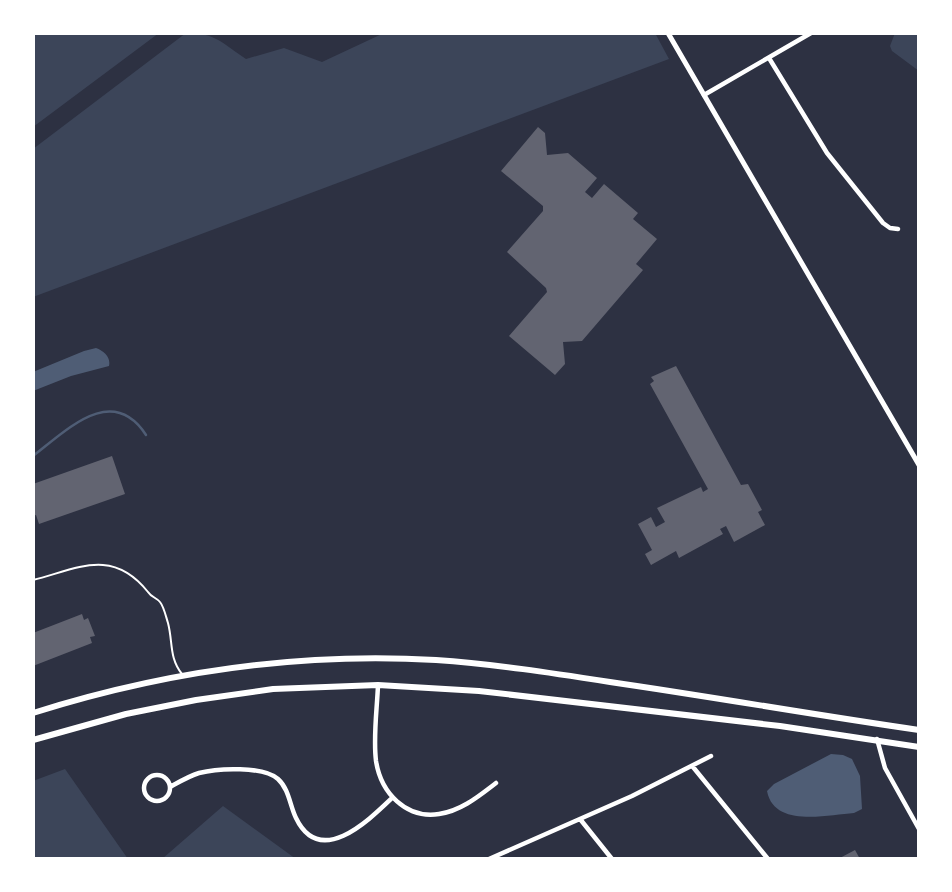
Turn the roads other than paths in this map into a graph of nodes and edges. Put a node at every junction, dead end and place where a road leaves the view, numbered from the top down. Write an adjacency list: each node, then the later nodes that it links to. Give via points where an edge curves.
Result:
1 (668, 33): 4 (street)
2 (811, 33): 3 (street)
3 (769, 58): 4 (street); 5 (street, via 827,153 883,223)
4 (703, 96): 6 (street)
5 (898, 229)
6 (919, 465)
7 (33, 580): 8 (lane, via 81,565 123,572 160,602 169,626 171,653)
8 (183, 675): 10 (main road); 11 (main road, via 294,661 434,660 561,674)
9 (377, 685): 12 (main road, via 479,691); 13 (main road, via 207,698); 19 (street, via 375,758)
10 (33, 713)
11 (919, 730)
12 (877, 739): 14 (main road); 21 (street, via 885,768)
13 (33, 740)
14 (919, 747)
15 (711, 756): 16 (street)
16 (693, 767): 20 (street); 24 (street)
17 (496, 783): 19 (street, via 468,803 441,814 412,812)
18 (170, 787): 18 (street, via 155,775 147,779 144,791 152,801 161,801); 19 (street, via 198,773 240,770 274,776 285,788 303,828 313,837 327,840 347,835)
19 (392, 798)
20 (580, 819): 22 (street); 23 (street)
21 (919, 829)
22 (489, 859)
23 (612, 859)
24 (768, 859)

